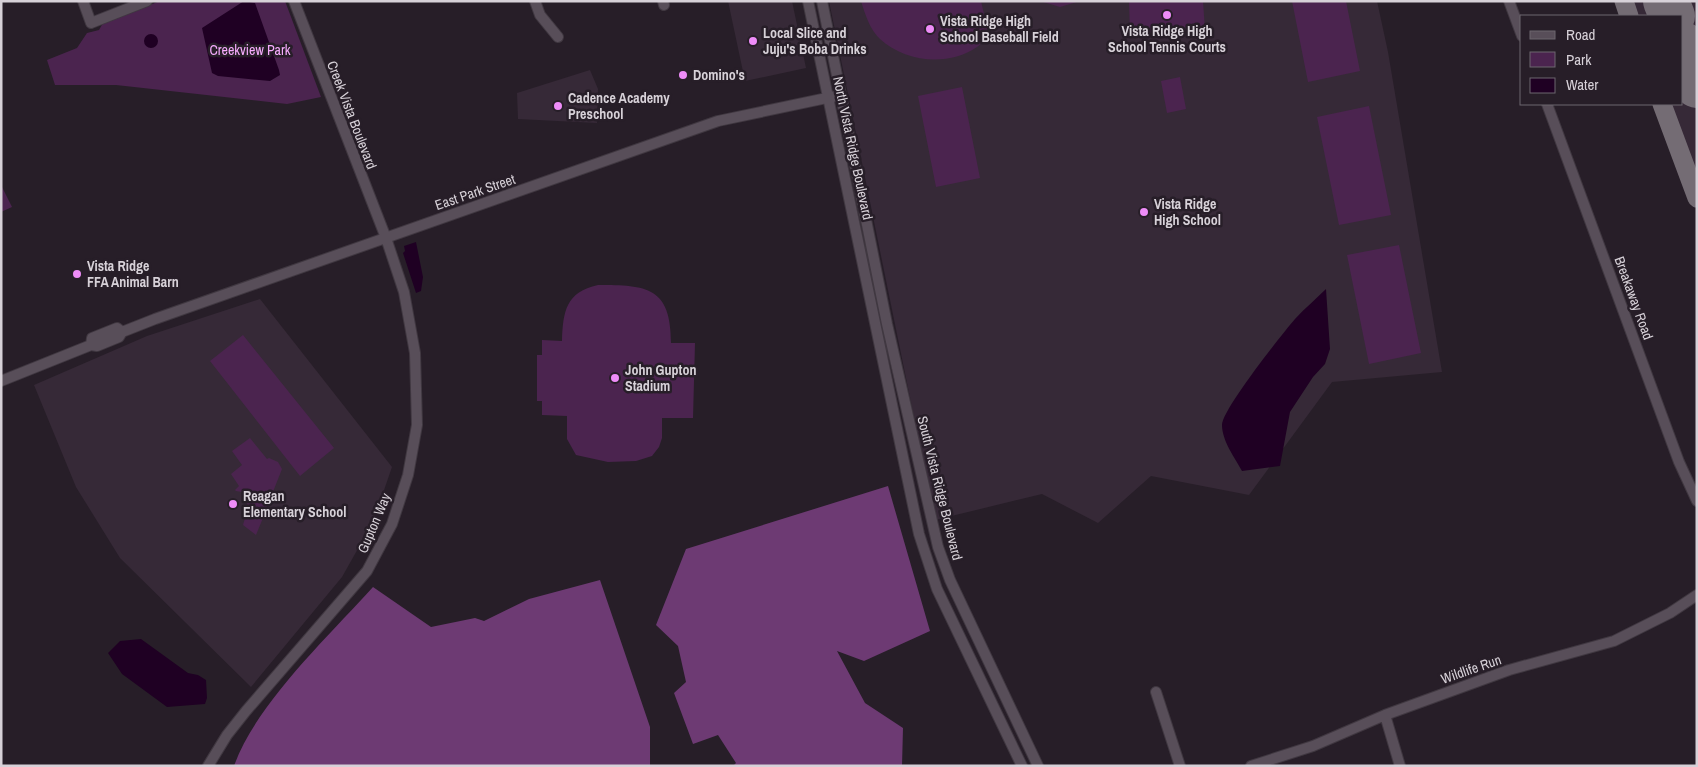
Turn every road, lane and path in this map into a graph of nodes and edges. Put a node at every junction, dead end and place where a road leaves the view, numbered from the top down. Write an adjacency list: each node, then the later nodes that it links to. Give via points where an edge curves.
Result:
1 (83, 1): 2 (street, via 91,23)
2 (147, 1)
3 (294, 1): 13 (street, Creek Vista Boulevard)
4 (535, 1): 9 (street, via 540,15)
5 (808, 1): 11 (street, North Vista Ridge Boulevard)
6 (822, 1): 10 (street, North Vista Ridge Boulevard)
7 (1509, 1): 8 (street)
8 (1520, 31)
9 (558, 37)
10 (841, 95): 11 (street, East Park Street); 14 (street, North Vista Ridge Boulevard)
11 (828, 97): 13 (street, East Park Street, via 718,122); 15 (street, North Vista Ridge Boulevard)
12 (1547, 105): 17 (street, Breakaway Road, via 1676,453)
13 (386, 238): 16 (street, East Park Street, via 122,332 120,337 97,346 91,345); 21 (street, Gupton Way, via 409,312 415,353 417,425 408,475 392,524 366,571 246,711)
14 (874, 259): 23 (street, South Vista Ridge Boulevard, via 938,547 950,580)
15 (864, 271): 22 (street, South Vista Ridge Boulevard, via 924,555 937,589)
16 (1, 381)
17 (1697, 501)
18 (1697, 595): 20 (street, Wildlife Run, via 1670,613 1614,641 1509,670)
19 (1156, 692): 24 (street)
20 (1385, 715): 25 (street, Wildlife Run, via 1312,746); 26 (street)
21 (208, 766)
22 (1022, 766)
23 (1038, 766)
24 (1180, 766)
25 (1251, 766)
26 (1400, 766)

